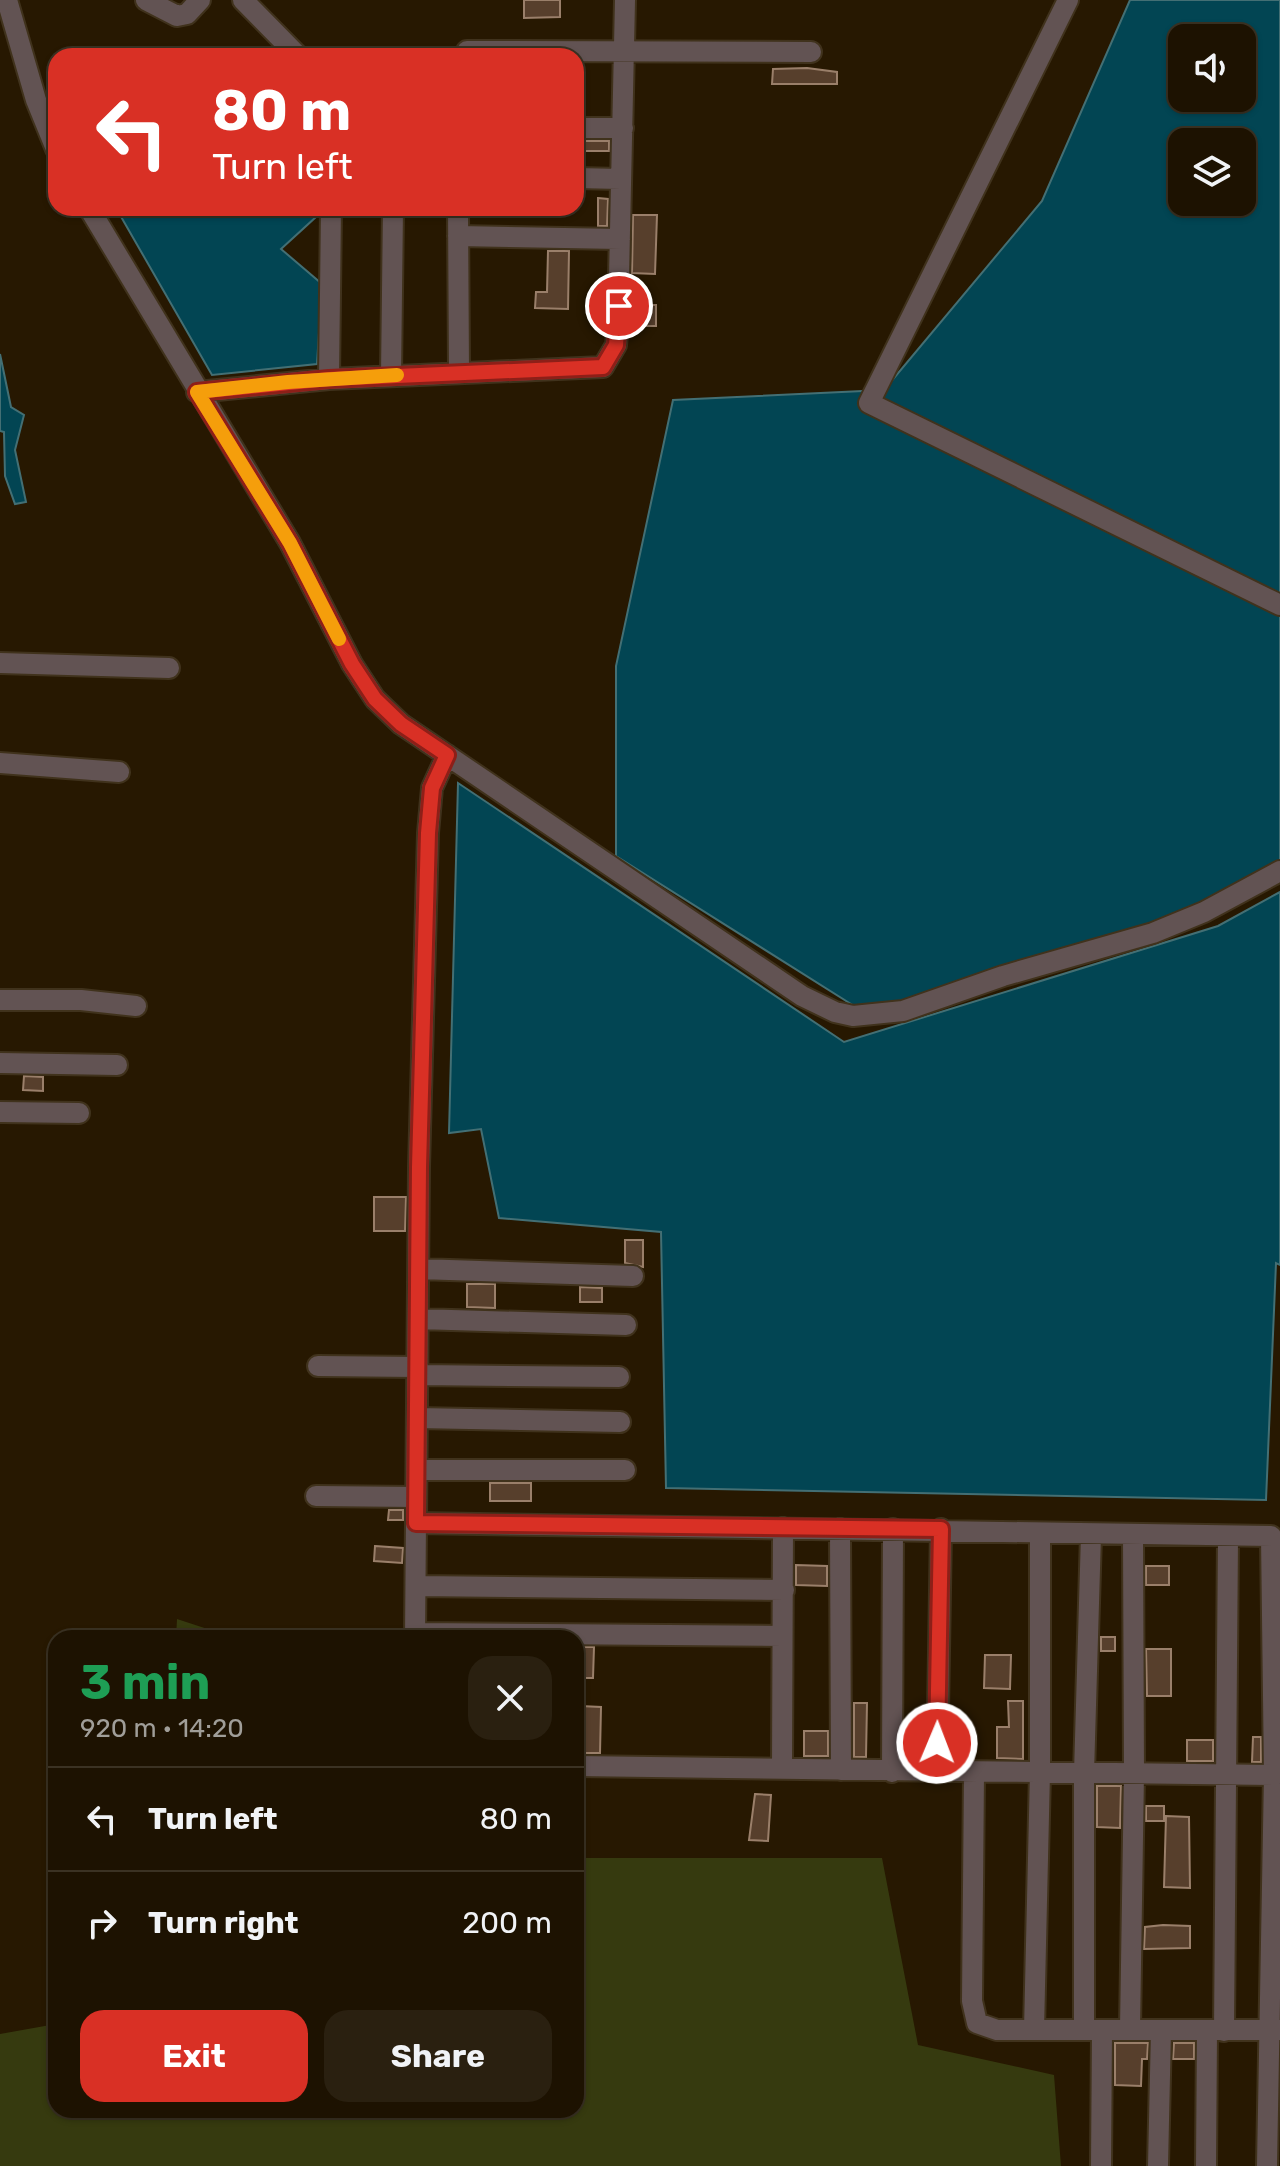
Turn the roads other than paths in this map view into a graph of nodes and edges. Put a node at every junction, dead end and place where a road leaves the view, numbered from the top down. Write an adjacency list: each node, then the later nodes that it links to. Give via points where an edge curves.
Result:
1 (7, 0): 13 (street)
2 (146, 0): 3 (street, via 177,16 187,14)
3 (200, 0)
4 (243, 0): 7 (street)
5 (625, 0): 9 (street)
6 (1068, 0): 26 (street, via 869,403)
7 (290, 48)
8 (584, 50): 9 (street)
9 (624, 50): 10 (street); 12 (street)
10 (811, 52)
11 (584, 128): 12 (street)
12 (623, 128): 15 (street)
13 (48, 129)
14 (584, 178): 15 (street)
15 (621, 179): 21 (street)
16 (94, 216): 25 (street)
17 (331, 216): 24 (street)
18 (393, 216): 23 (street)
19 (458, 216): 20 (street)
20 (458, 236): 21 (street); 22 (street)
21 (620, 239): 22 (street, via 616,345 603,367)
22 (459, 372): 23 (street)
23 (391, 376): 24 (street)
24 (329, 379): 25 (street)
25 (197, 392): 29 (street, via 290,543 375,699)
26 (1280, 605)
27 (0, 663): 28 (street)
28 (169, 668)
29 (447, 755): 32 (street, via 802,996 853,1016 903,1011 1153,933); 39 (street, via 432,788 428,833)
30 (0, 763): 31 (street)
31 (119, 772)
32 (1280, 871)
33 (0, 1000): 34 (street)
34 (136, 1006)
35 (0, 1063): 36 (street)
36 (117, 1065)
37 (0, 1112): 38 (street)
38 (79, 1113)
39 (419, 1269): 40 (street); 41 (street)
40 (633, 1276)
41 (418, 1319): 42 (street); 44 (street)
42 (626, 1325)
43 (318, 1366): 44 (street)
44 (418, 1371): 45 (street); 46 (street)
45 (619, 1377)
46 (417, 1418): 47 (street); 48 (street)
47 (620, 1422)
48 (417, 1470): 49 (street); 51 (street)
49 (625, 1470)
50 (316, 1496): 51 (street)
51 (416, 1497): 52 (street)
52 (416, 1523): 53 (street); 61 (street)
53 (783, 1528): 54 (street); 62 (street)
54 (840, 1529): 55 (street); 68 (street)
55 (893, 1529): 56 (street); 69 (street)
56 (941, 1529): 57 (street); 71 (street)
57 (1040, 1533): 58 (street); 70 (street)
58 (1091, 1535): 59 (street); 73 (street)
59 (1133, 1536): 60 (street); 74 (street)
60 (1228, 1537): 75 (street); 76 (street, via 1271,1536)
61 (416, 1586): 62 (street); 63 (street)
62 (784, 1590): 65 (street)
63 (415, 1630)
64 (584, 1636): 65 (street)
65 (782, 1636): 67 (street)
66 (584, 1766): 67 (street)
67 (782, 1768): 68 (street)
68 (841, 1770): 69 (street)
69 (892, 1772): 71 (street)
70 (1040, 1772): 72 (street); 73 (street); 78 (street)
71 (937, 1773): 72 (street)
72 (974, 1773): 78 (street, via 973,2015 988,2029)
73 (1084, 1773): 74 (street); 79 (street)
74 (1134, 1773): 75 (street); 77 (street)
75 (1224, 1774): 76 (street); 82 (street)
76 (1274, 1775): 81 (street)
77 (1130, 2029): 79 (street); 80 (street)
78 (1034, 2030): 79 (street)
79 (1093, 2030): 83 (street)
80 (1161, 2030): 82 (street); 84 (street)
81 (1273, 2030): 82 (street); 86 (street)
82 (1215, 2031): 85 (street)
83 (1101, 2166)
84 (1158, 2166)
85 (1206, 2166)
86 (1267, 2166)

